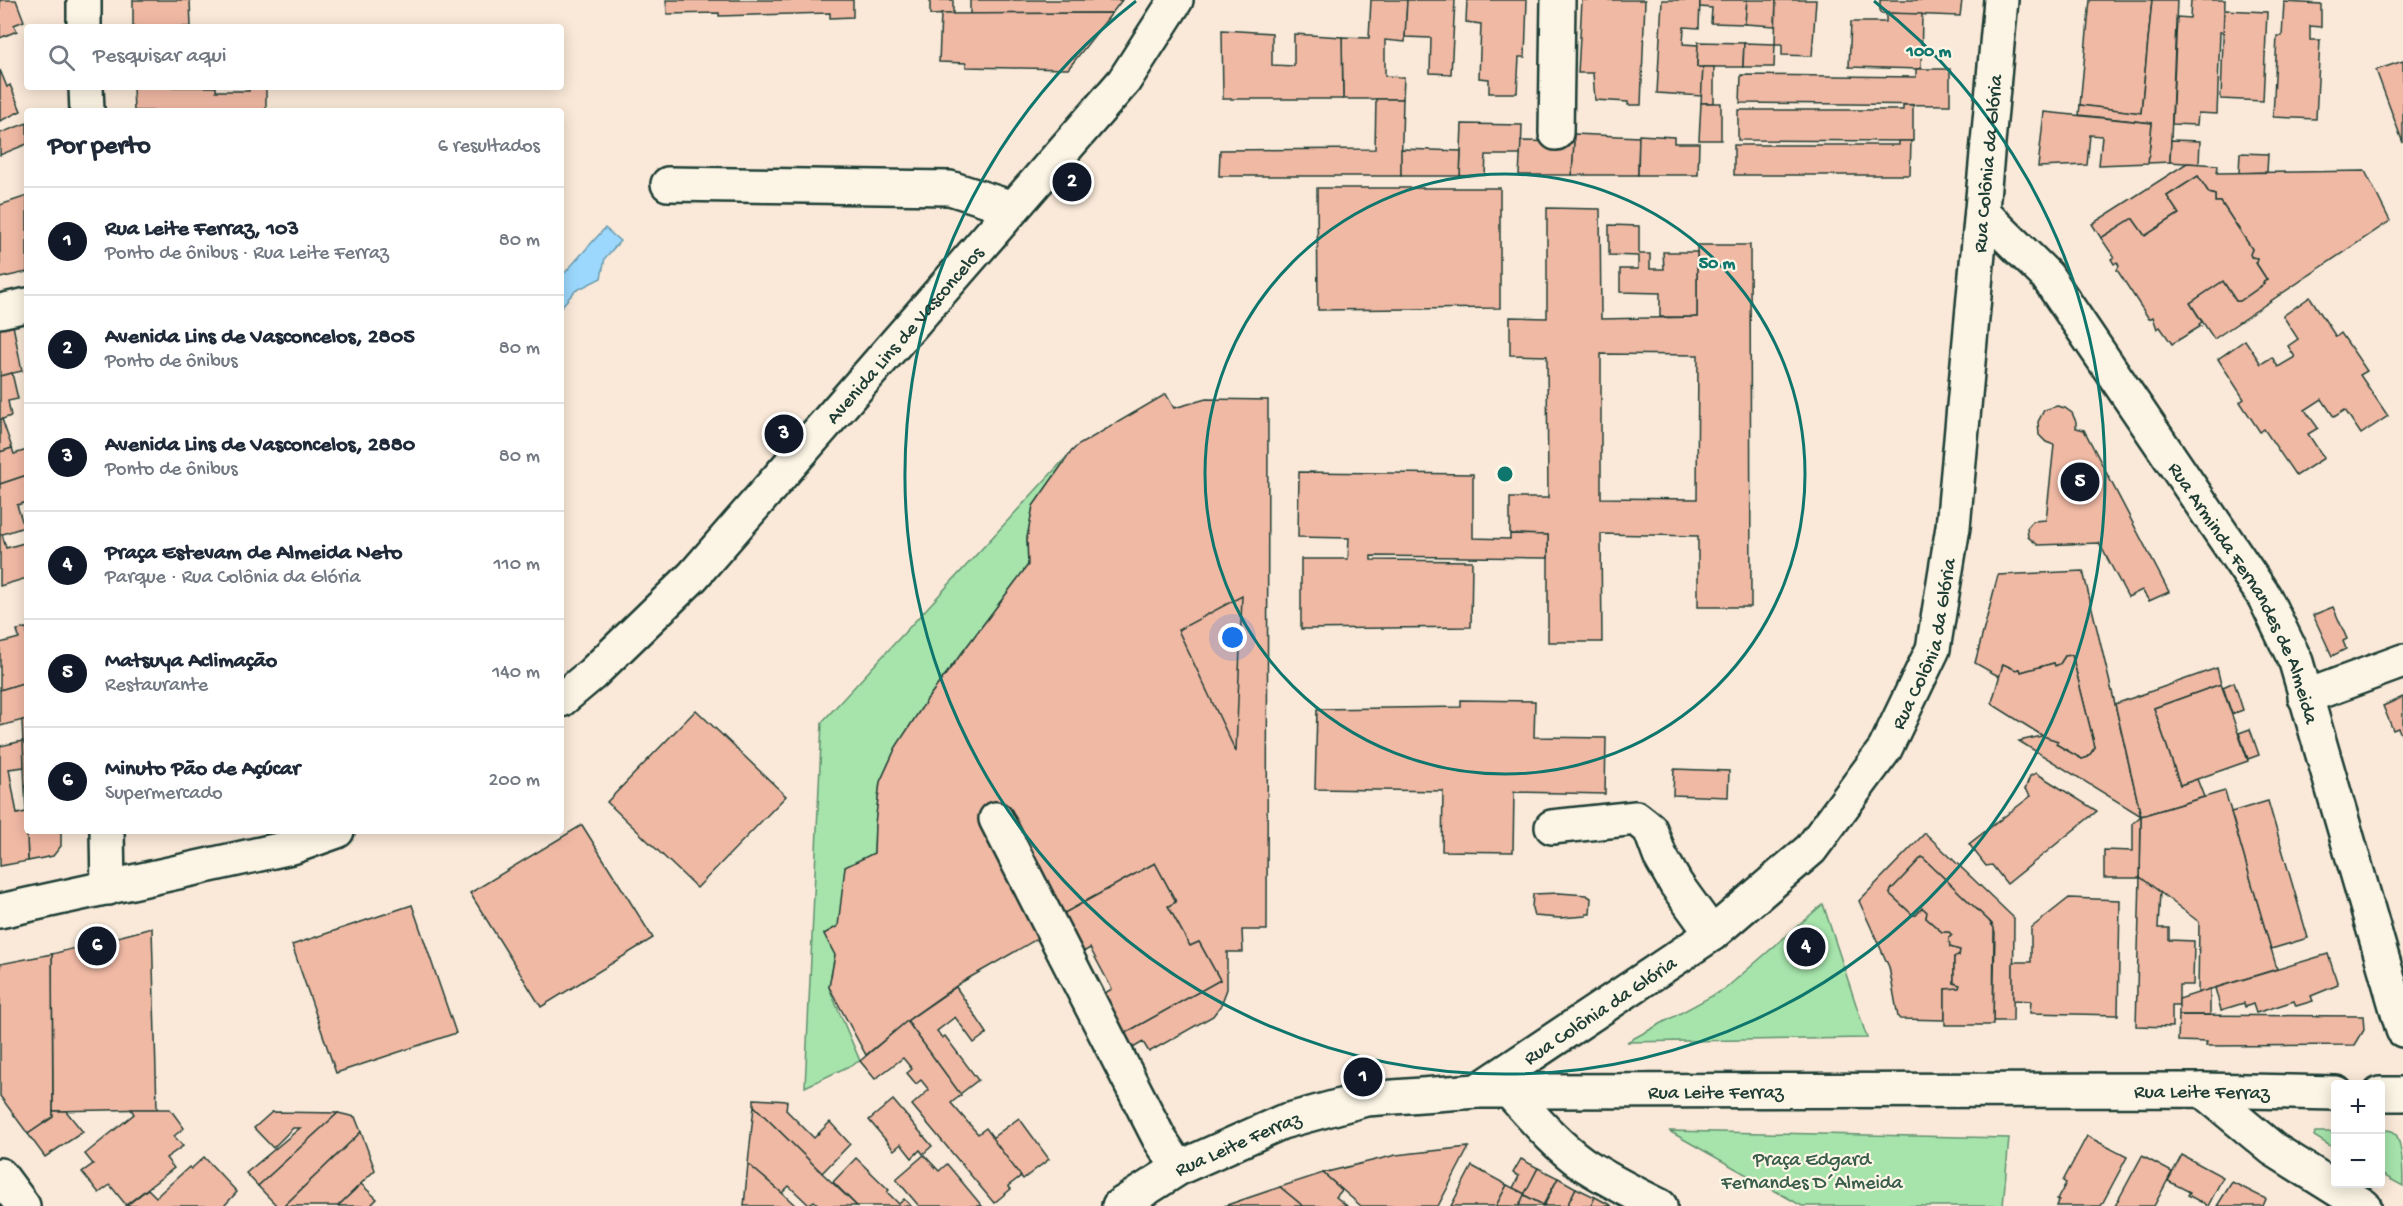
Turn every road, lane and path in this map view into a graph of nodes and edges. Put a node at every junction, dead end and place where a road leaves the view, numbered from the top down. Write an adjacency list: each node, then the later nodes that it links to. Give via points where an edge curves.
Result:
1 (84, 0): 5 (street)
2 (1176, 0): 10 (street, Avenida Lins de Vasconcelos, via 1124,81)
3 (1558, 0): 8 (street)
4 (2001, 0): 11 (street, Rua Colônia da Glória)
5 (84, 24)
6 (86, 90): 7 (street)
7 (87, 108)
8 (1556, 133)
9 (668, 184): 10 (street, via 950,188)
10 (1013, 208): 15 (street, Avenida Lins de Vasconcelos, via 693,576)
11 (1982, 212): 16 (street, Rua Arminda Fernandes de Almeida, via 2048,276 2264,596 2296,662); 23 (street, Rua Colônia da Glória, via 1953,527 1933,649 1885,749 1811,849)
12 (24, 306): 13 (street)
13 (0, 311)
14 (2403, 661): 16 (street)
15 (564, 697)
16 (2305, 697): 24 (street, Rua Arminda Fernandes de Almeida)
17 (996, 819): 30 (street, via 1154,1127)
18 (1552, 827): 23 (street, via 1636,818 1650,829 1676,884)
19 (107, 834): 21 (street)
20 (329, 834): 21 (street, via 292,847)
21 (108, 888): 22 (street)
22 (0, 912)
23 (1712, 934): 26 (street, Rua Colônia da Glória)
24 (2403, 1030)
25 (2202, 1090): 26 (street, Rua Leite Ferraz); 27 (street, Rua Leite Ferraz); 35 (street, via 2274,1149)
26 (1493, 1091): 30 (street, Rua Leite Ferraz, via 1366,1099 1282,1122); 34 (street, via 1581,1162)
27 (2331, 1093)
28 (2385, 1094): 29 (street)
29 (2403, 1094)
30 (1179, 1168): 33 (street, Rua Leite Ferraz)
31 (0, 1174): 32 (street)
32 (22, 1206)
33 (1119, 1206)
34 (1660, 1206)
35 (2364, 1206)

